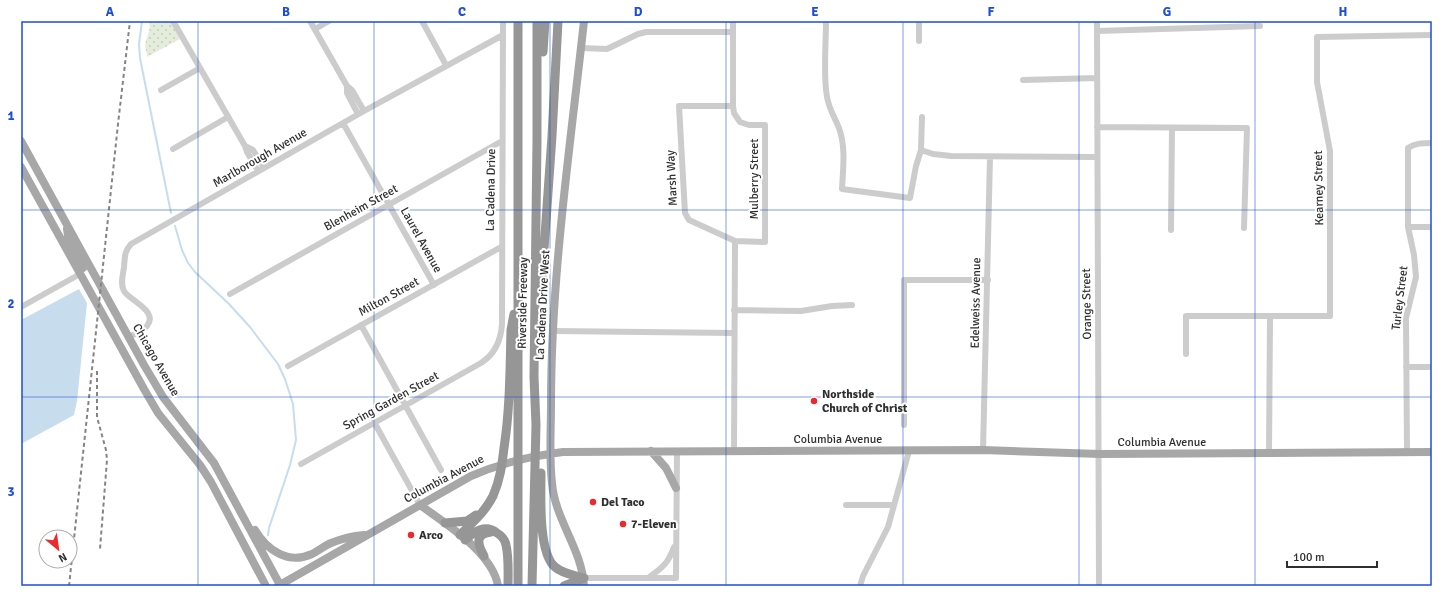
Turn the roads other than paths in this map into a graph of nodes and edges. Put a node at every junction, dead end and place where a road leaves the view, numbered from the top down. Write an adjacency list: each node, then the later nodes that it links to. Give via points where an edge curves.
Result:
1 (173, 21): 24 (street)
2 (310, 21): 16 (street)
3 (329, 21): 16 (street)
4 (422, 21): 23 (street)
5 (503, 21): 19 (street, La Cadena Drive)
6 (518, 21): 57 (highway, Riverside Freeway)
7 (537, 21): 37 (highway, Riverside Freeway)
8 (545, 21): 37 (highway)
9 (558, 21): 73 (highway)
10 (584, 21): 22 (main road, La Cadena Drive West)
11 (733, 21): 18 (street, Mulberry Street)
12 (826, 21): 40 (street, via 826,87 829,105 842,139 842,189 910,198)
13 (919, 21): 21 (street)
14 (1097, 21): 17 (street, Orange Street)
15 (1260, 26): 17 (street)
16 (314, 29): 29 (street, via 346,86 347,93)
17 (1097, 31): 25 (street, Orange Street)
18 (733, 32): 22 (street, via 646,32 607,49); 28 (street, Mulberry Street)
19 (503, 35): 23 (street, Marlborough Avenue); 36 (street, La Cadena Drive)
20 (1432, 35): 62 (street, Kearney Street, via 1317,37 1317,82 1330,151 1330,316)
21 (919, 41)
22 (581, 48): 64 (main road, La Cadena Drive West, via 560,232)
23 (446, 65): 29 (street, Marlborough Avenue)
24 (200, 68): 27 (street); 30 (street)
25 (1097, 78): 26 (street); 33 (street, Orange Street)
26 (1023, 80)
27 (161, 90)
28 (733, 106): 51 (street, Marsh Way, via 679,106 685,213 689,220); 52 (street, Mulberry Street, via 740,122 765,125)
29 (361, 112): 32 (street, Marlborough Avenue)
30 (228, 117): 39 (street); 44 (street, via 247,152)
31 (922, 117): 40 (street)
32 (343, 123): 44 (street, Marlborough Avenue); 45 (street, Laurel Avenue)
33 (1098, 127): 34 (street); 42 (street, Orange Street)
34 (1172, 128): 48 (street, via 1246,128); 50 (street)
35 (21, 141): 46 (main road, Chicago Avenue)
36 (502, 141): 45 (street, Blenheim Street); 53 (street, La Cadena Drive)
37 (537, 141): 73 (highway, Riverside Freeway)
38 (1432, 143): 47 (street, Turley Street, via 1420,143 1408,148)
39 (173, 148)
40 (921, 150): 41 (street, via 951,156)
41 (990, 157): 42 (street); 55 (street, Edelweiss Avenue)
42 (1097, 157): 86 (street, Orange Street)
43 (21, 167): 54 (main road, Chicago Avenue)
44 (261, 170): 66 (street, Marlborough Avenue, via 128,247 125,251 122,283 124,290 145,308 150,320 148,325)
45 (389, 204): 56 (street, Laurel Avenue); 58 (street, Blenheim Street)
46 (66, 222): 54 (main road, via 69,242 83,269); 66 (main road, Chicago Avenue)
47 (1408, 227): 49 (street); 71 (street, Turley Street, via 1416,277 1406,318)
48 (1244, 228)
49 (1432, 228)
50 (1171, 230)
51 (735, 241): 52 (street, Marsh Way); 61 (street)
52 (765, 242)
53 (501, 247): 56 (street, Milton Street); 69 (street, La Cadena Drive, via 501,334)
54 (80, 274): 60 (street); 67 (main road, Chicago Avenue)
55 (988, 280): 77 (street, via 904,280); 78 (street, Edelweiss Avenue)
56 (434, 285): 63 (street, Milton Street)
57 (519, 293): 94 (highway, via 512,330 508,424 501,476); 107 (highway, Riverside Freeway)
58 (230, 294)
59 (852, 305): 61 (street, via 801,311)
60 (21, 307)
61 (734, 310): 65 (street)
62 (1270, 316): 68 (street, via 1186,316); 85 (street)
63 (361, 325): 70 (street, Milton Street); 74 (street)
64 (553, 332): 65 (street); 102 (main road, La Cadena Drive West, via 551,482 554,500 574,545)
65 (734, 333): 81 (street)
66 (129, 337): 67 (main road); 93 (main road, Chicago Avenue, via 163,397 214,463)
67 (118, 344): 103 (main road, Chicago Avenue, via 158,413 200,465)
68 (1186, 354)
69 (490, 356): 74 (street, Spring Garden Street)
70 (288, 366)
71 (1406, 367): 72 (street); 83 (street, Turley Street)
72 (1432, 367)
73 (534, 377): 76 (highway, Riverside Freeway)
74 (406, 405): 75 (street, Spring Garden Street); 88 (street)
75 (374, 422): 87 (street, Spring Garden Street); 90 (street)
76 (536, 425): 102 (highway, via 540,442 541,511 546,553 555,568); 108 (highway, Riverside Freeway)
77 (904, 425)
78 (983, 450): 82 (main road, Columbia Avenue); 86 (main road, Columbia Avenue)
79 (651, 451): 80 (main road, Columbia Avenue); 89 (main road, via 666,468); 90 (main road, Columbia Avenue, via 563,452 533,456 471,476)
80 (676, 451): 81 (main road, Columbia Avenue); 89 (street)
81 (734, 451): 82 (main road, Columbia Avenue)
82 (908, 451): 92 (street)
83 (1407, 452): 84 (main road, Columbia Avenue); 85 (main road, Columbia Avenue)
84 (1432, 452)
85 (1269, 453): 86 (main road, Columbia Avenue)
86 (1100, 454): 111 (street, Orange Street)
87 (301, 464)
88 (441, 470)
89 (676, 488): 99 (street)
90 (420, 505): 95 (main road); 96 (main road, Columbia Avenue)
91 (846, 505): 92 (street)
92 (894, 505): 110 (street, via 888,527)
93 (238, 506): 96 (main road, via 268,547 287,557 311,554 331,543); 104 (main road, Chicago Avenue)
94 (484, 510): 95 (highway, via 467,521); 98 (highway)
95 (445, 523): 98 (main road)
96 (369, 534): 104 (main road, Columbia Avenue)
97 (500, 535): 98 (highway, via 490,528 484,528); 100 (highway, via 493,532 482,535 478,543); 106 (highway, via 506,546)
98 (462, 538): 100 (main road)
99 (676, 542): 101 (street, via 669,560); 101 (street, via 676,578)
100 (484, 556): 105 (main road, via 494,572)
101 (648, 578): 102 (street)
102 (584, 582): 109 (highway)
103 (266, 586)
104 (279, 586)
105 (498, 586)
106 (508, 586)
107 (518, 586)
108 (532, 586)
109 (564, 586)
110 (860, 586)
111 (1099, 586)

